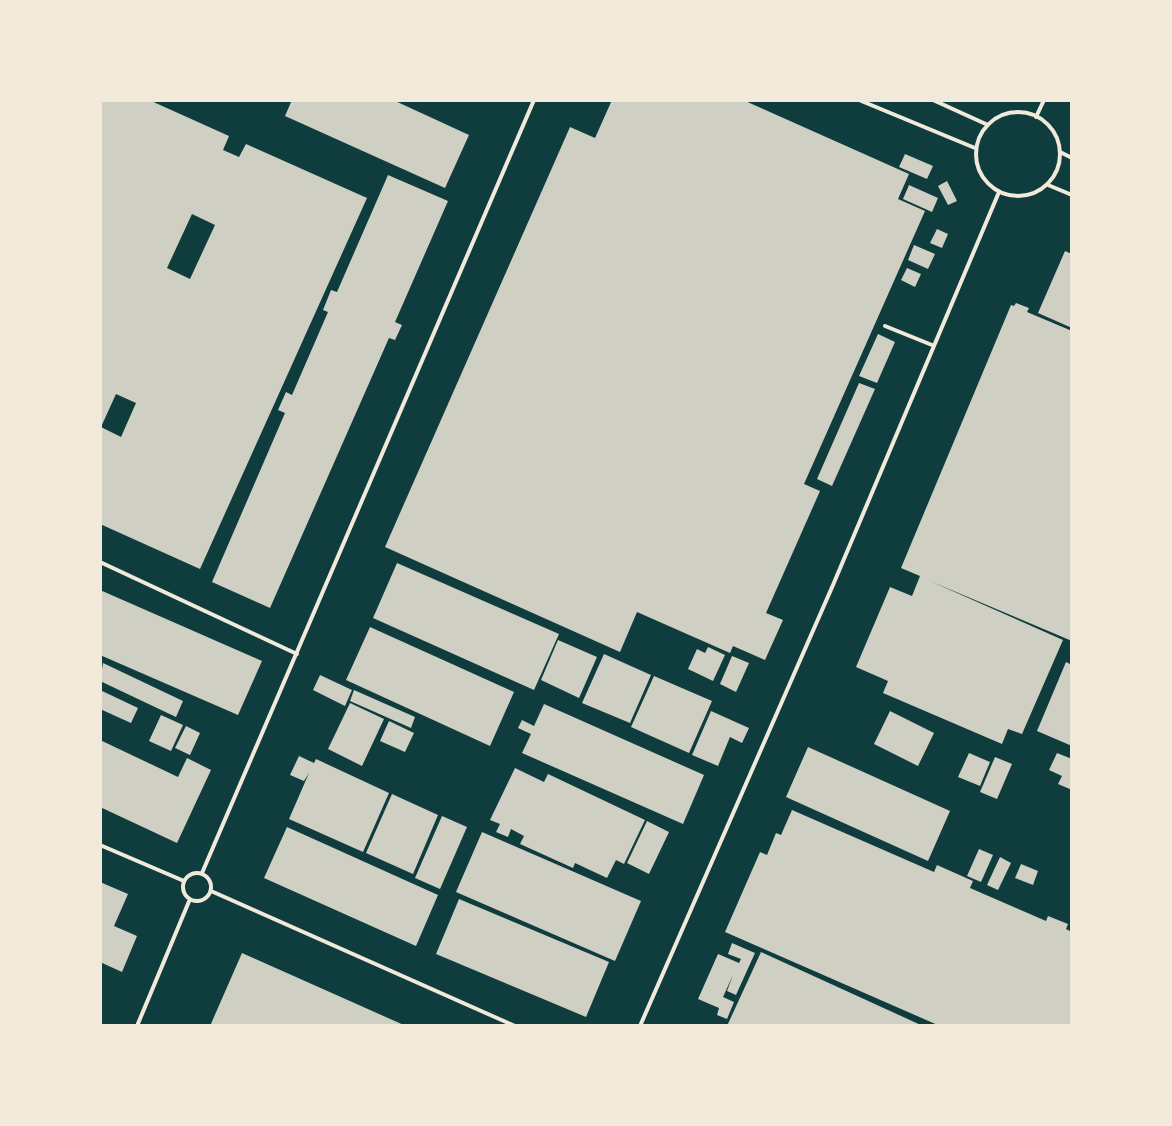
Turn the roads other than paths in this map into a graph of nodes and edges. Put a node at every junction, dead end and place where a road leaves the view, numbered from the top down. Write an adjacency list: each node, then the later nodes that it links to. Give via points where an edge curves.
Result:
1 (534, 100): 16 (lane)
2 (859, 100): 7 (lane)
3 (933, 100): 6 (lane)
4 (1044, 100): 5 (lane)
5 (1036, 117): 6 (lane, via 1011,113); 8 (lane, via 1050,128)
6 (988, 125): 7 (lane)
7 (976, 148): 11 (lane, via 981,173)
8 (1060, 152): 9 (lane); 10 (lane)
9 (1072, 158)
10 (1047, 184): 11 (lane, via 1025,196); 12 (lane)
11 (999, 192): 14 (lane)
12 (1072, 195)
13 (885, 326): 14 (lane)
14 (932, 345): 24 (lane)
15 (100, 562): 16 (lane)
16 (297, 654): 18 (lane)
17 (100, 845): 19 (lane)
18 (202, 873): 19 (lane); 20 (lane)
19 (184, 881): 21 (lane)
20 (211, 891): 21 (lane, via 200,901); 23 (lane)
21 (190, 899): 22 (lane)
22 (137, 1026)
23 (515, 1026)
24 (640, 1026)

